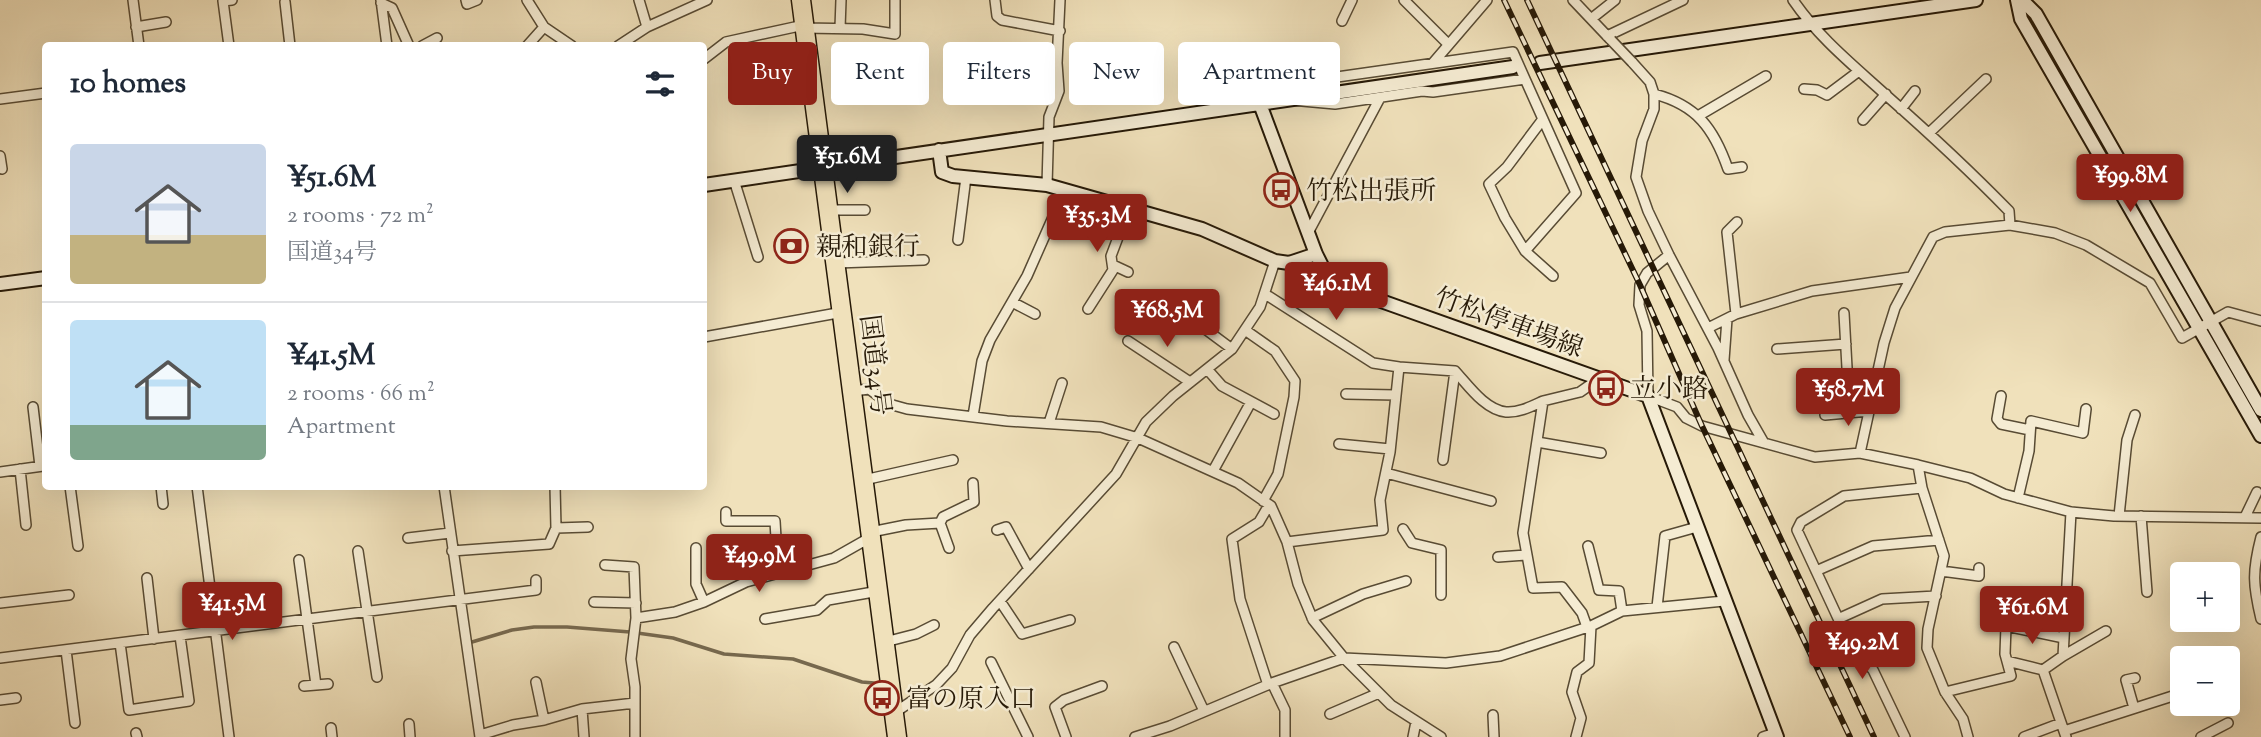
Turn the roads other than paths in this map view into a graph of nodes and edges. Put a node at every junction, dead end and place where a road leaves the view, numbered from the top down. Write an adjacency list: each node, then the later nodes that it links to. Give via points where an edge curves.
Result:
1 (132, 0): 30 (street)
2 (477, 0): 24 (street)
3 (527, 0): 31 (street)
4 (639, 0): 32 (street)
5 (706, 0): 23 (street)
6 (801, 0): 29 (highway, 国道34号)
7 (841, 0): 33 (street)
8 (895, 0): 33 (street, via 895,34)
9 (995, 0): 34 (street, via 1002,20)
10 (1060, 0): 34 (street)
11 (1352, 0): 26 (street)
12 (1404, 0): 47 (street)
13 (1487, 0): 47 (street)
14 (1573, 0): 25 (street)
15 (1615, 0): 25 (street)
16 (1683, 0): 36 (street)
17 (1793, 0): 28 (street)
18 (1976, 0): 28 (main road)
19 (2019, 0): 116 (main road, via 2036,14)
20 (223, 1): 38 (street)
21 (381, 1): 40 (street); 41 (street, via 392,8)
22 (285, 2): 39 (street)
23 (694, 2): 32 (street)
24 (464, 4)
25 (1591, 19): 36 (street)
26 (1342, 21)
27 (166, 22): 30 (street)
28 (1808, 23): 50 (main road); 52 (street)
29 (804, 26): 33 (street); 46 (highway, 国道34号); 48 (street, via 726,42)
30 (136, 27): 37 (street)
31 (544, 27): 43 (street); 44 (street)
32 (647, 27): 45 (street)
33 (840, 28)
34 (1060, 32): 65 (street)
35 (437, 38): 42 (street)
36 (1609, 38): 61 (street, bridge, via 1650,82)
37 (138, 42)
38 (228, 42)
39 (290, 42)
40 (386, 42)
41 (407, 42)
42 (430, 42)
43 (531, 42)
44 (566, 42)
45 (624, 42)
46 (806, 42)
47 (1448, 44): 49 (street)
48 (707, 57)
49 (1433, 63): 54 (street); 55 (street, via 1513,52)
50 (1541, 63)
51 (1513, 67): 59 (main road)
52 (1859, 71): 57 (street, via 1827,95); 62 (street)
53 (1766, 75): 72 (street)
54 (1340, 77)
55 (1525, 79): 63 (street); 73 (street)
56 (1986, 79): 75 (street)
57 (1804, 89)
58 (1915, 91): 71 (street)
59 (1340, 93)
60 (42, 94): 64 (street)
61 (1654, 94): 72 (street, via 1671,98); 96 (street, via 1636,177)
62 (1886, 94): 71 (street); 74 (street)
63 (1380, 98): 66 (street); 92 (street)
64 (0, 99)
65 (1055, 100)
66 (1340, 103)
67 (814, 105): 79 (highway, 国道34号)
68 (1053, 105): 76 (street)
69 (1253, 105): 76 (main road)
70 (1260, 105): 92 (main road, 竹松停車場線)
71 (1902, 109): 75 (street)
72 (1698, 116): 80 (street, via 1719,145 1728,169)
73 (1543, 119): 94 (street, via 1576,193); 94 (street, via 1489,184)
74 (1863, 120)
75 (1929, 133): 91 (street, via 2009,211)
76 (1050, 135): 77 (main road); 85 (street)
77 (939, 150): 79 (main road); 82 (main road, via 942,173)
78 (0, 156): 81 (street)
79 (822, 167): 83 (main road); 88 (highway, 国道34号)
80 (1742, 167)
81 (2, 169)
82 (966, 177): 85 (main road); 93 (street)
83 (734, 180): 84 (main road); 97 (street)
84 (707, 184)
85 (1047, 185): 86 (main road)
86 (1065, 190): 87 (main road); 108 (street)
87 (1129, 208): 99 (main road, via 1202,229); 101 (street, via 1111,256)
88 (828, 210): 89 (street); 100 (highway, 国道34号)
89 (866, 210)
90 (1737, 222): 114 (street, via 1727,232)
91 (2010, 225): 104 (street, via 1933,237); 116 (street, via 2055,233 2087,245 2151,283 2182,338)
92 (1308, 233): 95 (main road, 竹松停車場線)
93 (958, 240)
94 (1525, 251): 103 (street)
95 (1316, 254): 99 (main road, via 1289,263); 128 (main road, 竹松停車場線, via 1326,274 1339,286)
96 (1669, 255): 117 (street); 135 (street, via 1647,272 1640,285 1639,305 1647,331)
97 (758, 257)
98 (925, 260): 100 (street)
99 (1275, 261): 107 (street)
100 (836, 263): 110 (highway, 国道34号)
101 (1113, 265): 102 (street); 109 (street)
102 (1128, 272)
103 (1553, 276)
104 (1911, 276): 114 (street, via 1812,291); 131 (street, via 1892,320)
105 (42, 279): 106 (main road)
106 (0, 284)
107 (1265, 294): 118 (street); 125 (street, via 1373,363)
108 (1012, 302): 112 (street); 146 (street, via 982,361)
109 (1088, 309)
110 (843, 312): 119 (street); 132 (highway, 国道34号)
111 (1844, 313): 121 (street)
112 (1035, 314)
113 (1189, 317): 123 (street)
114 (1731, 317): 117 (street); 124 (street)
115 (2261, 321): 116 (street, via 2228,312)
116 (2204, 325): 141 (main road); 149 (main road)
117 (1708, 328): 124 (street)
118 (1245, 330): 123 (street); 177 (street, via 1275,351 1296,381 1278,474)
119 (707, 336)
120 (1128, 341): 129 (street)
121 (1846, 344): 122 (street); 131 (street, via 1849,386)
122 (1777, 348)
123 (1233, 349): 126 (street)
124 (1724, 362): 152 (street)
125 (1399, 367): 127 (street); 134 (street)
126 (1207, 369): 129 (street); 138 (street, via 1222,386)
127 (1455, 371): 137 (street, via 1489,405 1505,412); 159 (street)
128 (1600, 378): 135 (main road, 竹松停車場線); 137 (street, via 1580,392)
129 (1190, 382): 150 (street, via 1146,422)
130 (1062, 383): 147 (street)
131 (1875, 386): 142 (street)
132 (853, 391): 146 (street, via 869,389 907,409); 166 (highway, 国道34号)
133 (1346, 394): 134 (street)
134 (1395, 395): 154 (street)
135 (1648, 396): 152 (street, via 1676,407 1702,426); 189 (main road)
136 (2001, 396): 148 (street, via 1997,419 2001,424)
137 (1543, 401): 151 (street)
138 (1251, 402): 143 (street); 164 (street)
139 (33, 407): 157 (street)
140 (2086, 410): 148 (street, via 2083,433 2031,421)
141 (2261, 410)
142 (1869, 411): 144 (street); 156 (street)
143 (1274, 415)
144 (1825, 415)
145 (2135, 415): 180 (street, via 2127,439)
146 (973, 416): 147 (street)
147 (1049, 423): 150 (street, via 1101,427)
148 (2030, 430): 175 (street)
149 (2261, 436)
150 (1138, 438): 164 (street); 208 (street, via 1116,474)
151 (1537, 442): 155 (street); 204 (street, via 1523,533)
152 (1764, 443): 156 (street, via 1815,457)
153 (1339, 444): 154 (street)
154 (1390, 449): 165 (street)
155 (1601, 453)
156 (1860, 453): 161 (street)
157 (42, 460)
158 (953, 460): 166 (street)
159 (1443, 460)
160 (42, 466): 162 (street)
161 (1917, 466): 168 (street); 175 (street, via 1970,478)
162 (20, 469): 163 (street); 186 (street)
163 (0, 471)
164 (1213, 471): 177 (street)
165 (1386, 473): 176 (street); 191 (street, via 1380,500)
166 (864, 481): 193 (highway, 国道34号)
167 (973, 483): 185 (street, via 974,502 943,517)
168 (1922, 488): 196 (street); 209 (street, via 1844,496 1801,522 1797,530)
169 (71, 490): 199 (street)
170 (161, 490): 178 (street)
171 (198, 490): 241 (street)
172 (445, 490): 192 (street)
173 (555, 490): 190 (street)
174 (2258, 492): 182 (street)
175 (2018, 498): 179 (street)
176 (1491, 501)
177 (1266, 503): 197 (street); 260 (street, via 1259,522 1233,539 1240,599)
178 (163, 504)
179 (2071, 512): 180 (street); 244 (street)
180 (2119, 516): 181 (street)
181 (2141, 516): 182 (street); 219 (street)
182 (2245, 517): 183 (street)
183 (2261, 518)
184 (726, 521): 211 (street, via 759,516 775,521)
185 (940, 523): 193 (street); 201 (street)
186 (26, 524)
187 (588, 527): 190 (street)
188 (1005, 527): 208 (street)
189 (1697, 527): 224 (main road); 229 (street, via 1665,536)
190 (556, 528): 203 (street, via 549,544)
191 (1383, 530): 197 (street); 220 (street, via 1405,528 1412,543 1441,550)
192 (450, 533): 195 (street); 203 (street)
193 (872, 534): 211 (street, via 834,558); 217 (highway, 国道34号)
194 (2261, 537): 215 (street, via 2253,565)
195 (408, 538)
196 (1939, 540): 209 (street, via 1873,547); 210 (street, via 1944,556)
197 (1287, 542): 232 (street)
198 (1588, 545): 231 (street, via 1599,590 1619,590)
199 (78, 546)
200 (696, 548): 226 (street, via 695,584)
201 (949, 548)
202 (358, 551): 230 (street)
203 (453, 551): 222 (street)
204 (1527, 555): 205 (street); 240 (street, via 1533,588 1562,587)
205 (1498, 557)
206 (299, 560): 234 (street)
207 (605, 565): 228 (street, via 634,567)
208 (1029, 569): 223 (street)
209 (1816, 571): 233 (street)
210 (1941, 571): 212 (street); 221 (street)
211 (778, 573): 226 (street)
212 (1979, 576)
213 (147, 578): 245 (street)
214 (1406, 581): 232 (street, via 1363,594)
215 (2257, 585): 236 (street)
216 (536, 589): 222 (street)
217 (879, 591): 235 (street, via 828,600 817,610); 246 (highway, 国道34号)
218 (62, 592): 227 (street)
219 (2147, 592)
220 (1441, 595)
221 (1936, 596): 233 (street, via 1882,599); 264 (street, via 1927,648)
222 (460, 598): 230 (street); 282 (street)
223 (1000, 601): 237 (street, via 1022,634); 273 (street, via 936,685)
224 (1724, 601): 229 (street); 283 (main road)
225 (594, 602): 228 (street)
226 (704, 602): 238 (street)
227 (0, 603)
228 (636, 603): 238 (street)
229 (1657, 607): 231 (street)
230 (367, 610): 234 (street); 256 (street)
231 (1622, 611): 240 (street)
232 (1312, 618): 252 (street)
233 (1840, 618): 297 (street, via 1850,644 1873,670)
234 (306, 619): 241 (street); 261 (street)
235 (765, 619)
236 (2261, 619)
237 (1070, 620)
238 (636, 623): 269 (street, via 631,659)
239 (934, 625): 246 (street)
240 (1589, 627): 252 (street, via 1500,656 1446,663); 296 (street, via 1589,663 1577,672 1572,692 1581,718)
241 (216, 629): 243 (street); 284 (street)
242 (2106, 631): 250 (street)
243 (180, 636): 245 (street); 247 (street, via 189,701 129,710)
244 (2064, 638): 250 (street); 253 (street, via 2006,626)
245 (154, 639): 247 (street)
246 (885, 642): 273 (highway, 国道34号)
247 (120, 643): 249 (street)
248 (1174, 647): 272 (street)
249 (66, 650): 251 (street); 278 (street)
250 (2063, 656): 255 (street)
251 (0, 658)
252 (1344, 658): 260 (street); 265 (street)
253 (2007, 661): 255 (street); 264 (street, via 2011,676)
254 (990, 662): 289 (street)
255 (2043, 670): 281 (street)
256 (377, 677)
257 (2135, 678): 270 (street, via 2126,680)
258 (536, 681): 276 (street)
259 (328, 684): 261 (street)
260 (1270, 684): 272 (street); 292 (street, via 1285,710)
261 (316, 685): 262 (street)
262 (304, 686)
263 (1102, 686): 290 (street, via 1055,707)
264 (1945, 692): 298 (street, via 1963,719)
265 (1379, 694): 274 (street); 277 (street)
266 (16, 698): 268 (street)
267 (2170, 698): 270 (street)
268 (0, 700)
269 (635, 703): 271 (street); 287 (street)
270 (2134, 708): 281 (street)
271 (582, 709): 276 (street); 286 (street)
272 (1204, 711): 291 (street)
273 (894, 712): 288 (highway, 国道34号)
274 (1330, 714)
275 (1493, 715): 295 (street)
276 (544, 720): 282 (street)
277 (1416, 722): 293 (street); 294 (street)
278 (75, 723)
279 (2228, 723): 300 (street)
280 (409, 724): 285 (street)
281 (2063, 730): 299 (street)
282 (480, 736)
283 (1772, 736)
284 (229, 737)
285 (410, 737)
286 (584, 737)
287 (635, 737)
288 (897, 737)
289 (1028, 737)
290 (1066, 737)
291 (1135, 737)
292 (1285, 737)
293 (1413, 737)
294 (1441, 737)
295 (1494, 737)
296 (1576, 737)
297 (1905, 737)
298 (1968, 737)
299 (2024, 737)
300 (2202, 737)

